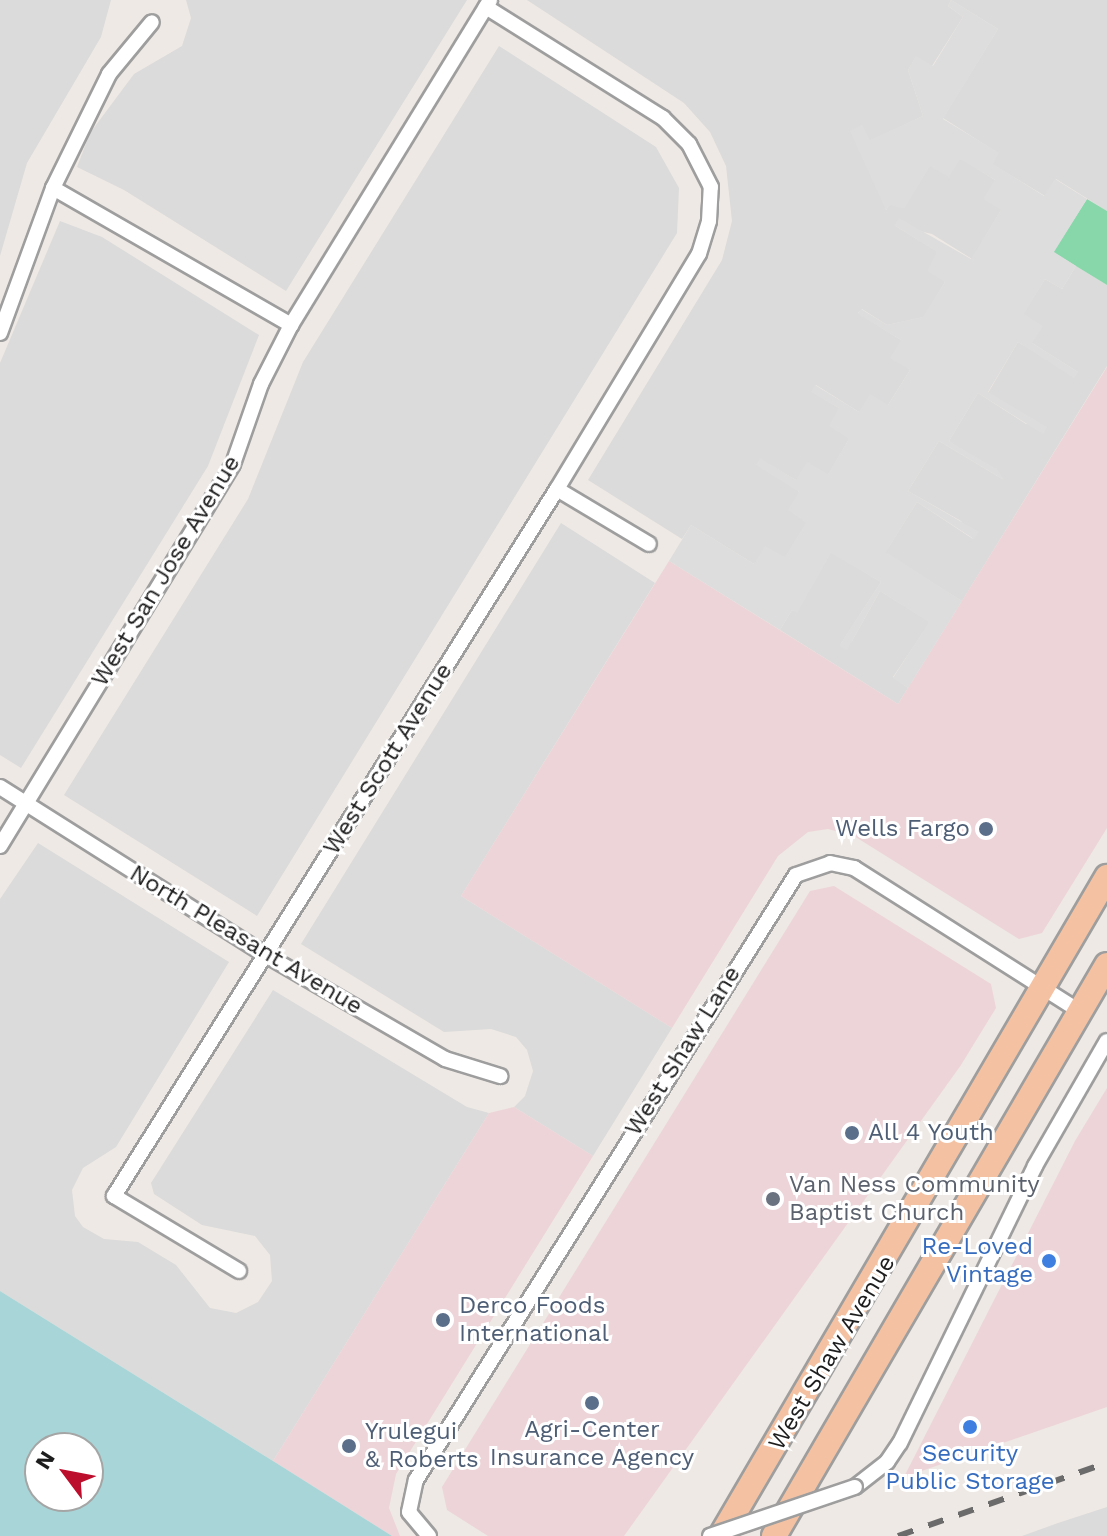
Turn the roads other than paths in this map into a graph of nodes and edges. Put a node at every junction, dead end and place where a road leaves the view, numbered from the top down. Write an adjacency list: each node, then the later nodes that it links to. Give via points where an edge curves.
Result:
1 (488, 4): 4 (street, West San Jose Avenue); 6 (street, West Scott Avenue, via 663,118 689,144 711,187 709,221 699,254)
2 (152, 22): 3 (street, via 109,74)
3 (53, 188): 4 (street); 5 (street)
4 (291, 325): 9 (street, West San Jose Avenue, via 261,384 233,464)
5 (0, 333)
6 (557, 489): 7 (street); 12 (street, West Scott Avenue)
7 (649, 544)
8 (0, 787): 9 (street, North Pleasant Avenue)
9 (26, 804): 10 (street, West San Jose Avenue); 12 (street, North Pleasant Avenue)
10 (0, 846)
11 (1107, 877): 14 (main road, West Shaw Avenue)
12 (264, 954): 17 (street, North Pleasant Avenue, via 445,1059); 18 (street, West Scott Avenue, via 114,1196)
13 (1107, 965): 15 (main road, West Shaw Avenue)
14 (1041, 987): 15 (street, West Shaw Lane); 19 (street, West Shaw Lane, via 854,868 830,863 796,875 416,1480 409,1512); 21 (main road, West Shaw Avenue, via 858,1310)
15 (1079, 1011): 22 (main road, West Shaw Avenue)
16 (1107, 1041): 20 (street, bridge, via 1035,1166 900,1443 872,1476 855,1487)
17 (500, 1076)
18 (239, 1271)
19 (429, 1536)
20 (710, 1536)
21 (721, 1536)
22 (774, 1536)

